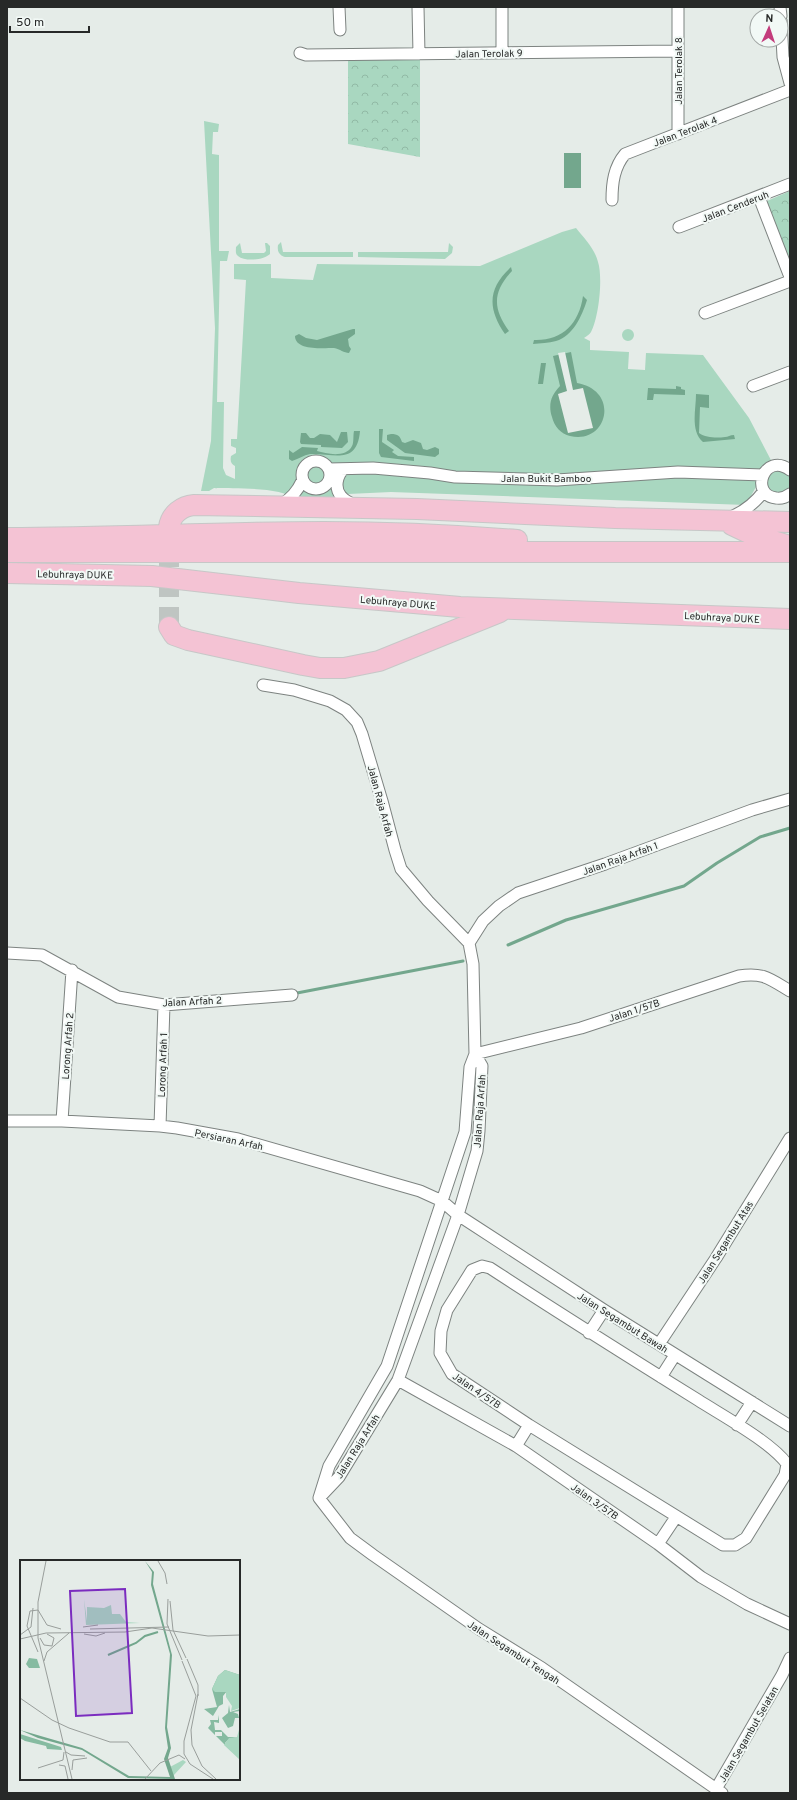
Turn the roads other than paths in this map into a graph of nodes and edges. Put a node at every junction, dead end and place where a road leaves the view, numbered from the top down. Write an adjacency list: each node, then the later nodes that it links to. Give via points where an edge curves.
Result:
1 (339, 7): 5 (street)
2 (418, 7): 10 (street)
3 (502, 7): 9 (street)
4 (678, 7): 7 (street, Jalan Terolak 8)
5 (340, 30)
6 (783, 48): 11 (street)
7 (678, 51): 9 (street, Jalan Terolak 9); 14 (street, Jalan Terolak 8)
8 (300, 53): 10 (street, Jalan Terolak 9)
9 (502, 53): 10 (street, Jalan Terolak 9)
10 (420, 54)
11 (787, 65): 12 (street)
12 (790, 83)
13 (790, 90): 14 (street, Jalan Terolak 4)
14 (678, 134): 17 (street, Jalan Terolak 4, via 626,154 614,175)
15 (790, 184): 16 (street, Jalan Cenderuh)
16 (759, 197): 18 (street, Jalan Cenderuh); 19 (street)
17 (612, 200)
18 (680, 227)
19 (790, 277)
20 (790, 281): 21 (street)
21 (706, 313)
22 (790, 372): 23 (street)
23 (753, 386)
24 (344, 468): 26 (street, Jalan Bukit Bamboo); 27 (street, Jalan Bukit Bamboo, via 430,473 456,478 557,480 678,472); 31 (street, via 338,476)
25 (790, 470): 27 (street, via 775,465)
26 (329, 473): 28 (street, via 325,486 316,490 308,488); 28 (street, via 323,462 309,462 301,472); 31 (street)
27 (762, 476): 29 (street)
28 (302, 481): 32 (street, via 291,499)
29 (764, 491): 30 (street, via 778,499); 35 (street, via 756,502 741,513)
30 (790, 494)
31 (340, 496): 33 (street)
32 (281, 506): 33 (highway); 37 (highway, via 188,506 175,514)
33 (362, 508): 34 (highway)
34 (573, 516): 35 (highway); 39 (highway)
35 (723, 521): 36 (highway); 42 (highway, via 752,535)
36 (790, 522)
37 (169, 527)
38 (7, 532): 41 (highway)
39 (325, 532): 41 (highway, via 213,533); 44 (highway, via 470,536)
40 (7, 538): 41 (highway)
41 (104, 538)
42 (790, 546)
43 (7, 552): 44 (highway)
44 (656, 552): 45 (highway)
45 (790, 552)
46 (7, 573): 47 (highway, Lebuhraya DUKE)
47 (152, 576): 48 (highway); 49 (highway, Lebuhraya DUKE, via 298,593)
48 (7, 586)
49 (506, 609): 50 (highway, Lebuhraya DUKE); 51 (highway, via 379,661 344,668 303,665 188,640 174,635)
50 (790, 619)
51 (169, 627)
52 (263, 685): 54 (street, Jalan Raja Arfah, via 294,690 330,701 346,710 357,722 401,869)
53 (790, 799): 54 (street, Jalan Raja Arfah 1, via 752,810 518,893 483,921)
54 (469, 943): 60 (street, Jalan Raja Arfah, via 473,964)
55 (7, 953): 56 (street, Jalan Arfah 2, via 42,955)
56 (72, 970): 59 (street, Jalan Arfah 2, via 118,997); 62 (street, Lorong Arfah 2)
57 (790, 991): 60 (street, Jalan 1/57B, via 767,977 754,973 581,1028)
58 (292, 995): 59 (street, Jalan Arfah 2)
59 (164, 1005): 63 (street, Lorong Arfah 1)
60 (475, 1054): 65 (street, Jalan Raja Arfah, via 470,1067 465,1132); 66 (street, Jalan Raja Arfah, via 482,1066 477,1151)
61 (7, 1121): 62 (street, Persiaran Arfah)
62 (62, 1121): 63 (street, Persiaran Arfah)
63 (160, 1126): 65 (street, Persiaran Arfah, via 238,1139 420,1190)
64 (790, 1138): 69 (street, Jalan Segambut Atas)
65 (442, 1201): 66 (street, Persiaran Arfah); 78 (street, Jalan Raja Arfah, via 386,1366 329,1466)
66 (458, 1216): 67 (street, Jalan Segambut Bawah); 72 (street, Jalan Raja Arfah)
67 (604, 1310): 68 (street); 69 (street, Jalan Segambut Bawah)
68 (589, 1333): 71 (street, Jalan 4/57B); 74 (street, Jalan 4/57B, via 490,1268 482,1266 472,1270 447,1310 441,1330 440,1354 452,1374)
69 (659, 1344): 70 (street, Jalan Segambut Bawah)
70 (675, 1355): 71 (street); 73 (street, Jalan Segambut Bawah)
71 (661, 1377): 75 (street, Jalan 4/57B)
72 (398, 1380): 77 (street, Jalan 3/57B); 78 (street, Jalan Raja Arfah, via 339,1477)
73 (752, 1402): 75 (street); 76 (street, Jalan Segambut Bawah)
74 (529, 1425): 77 (street); 79 (street, Jalan 4/57B)
75 (737, 1425): 79 (street, Jalan 4/57B, via 780,1454 787,1464 784,1475 746,1538 735,1545 722,1544)
76 (790, 1426)
77 (516, 1446): 80 (street, Jalan 3/57B)
78 (319, 1498): 83 (street, Jalan Segambut Tengah, via 350,1538 373,1556 479,1629 542,1668)
79 (676, 1517): 80 (street)
80 (658, 1544): 81 (street, Jalan 3/57B, via 701,1577 747,1604)
81 (790, 1624)
82 (790, 1658): 83 (street, Jalan Segambut Selatan)
83 (719, 1791)

